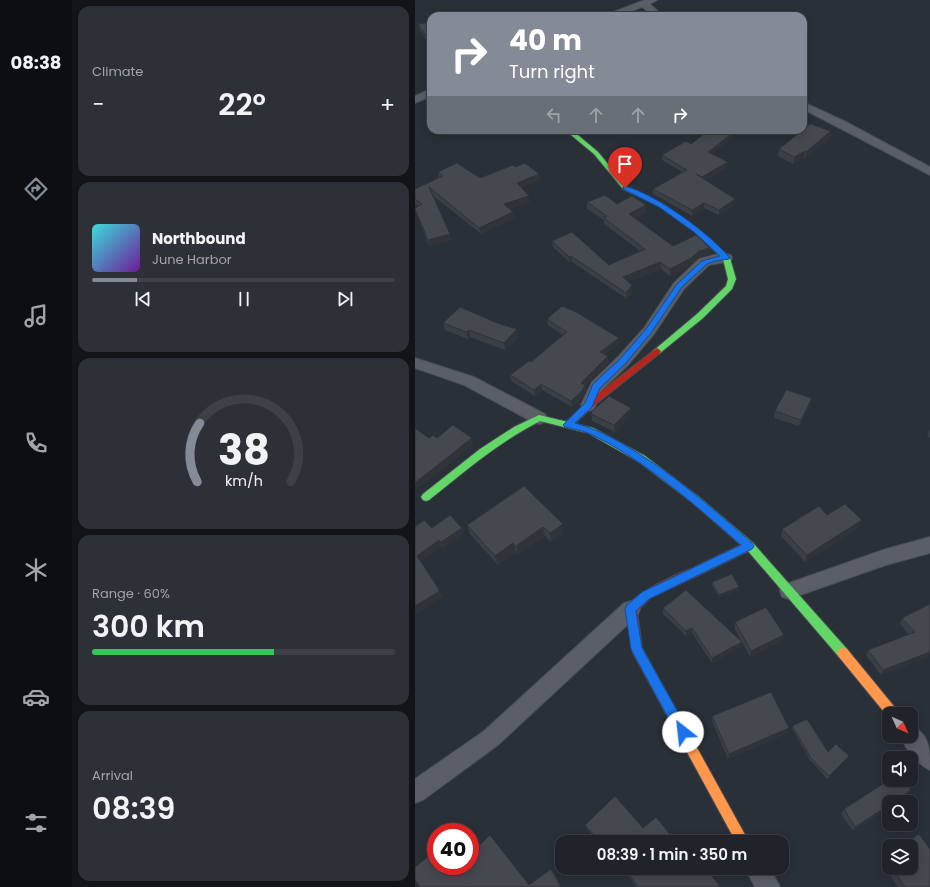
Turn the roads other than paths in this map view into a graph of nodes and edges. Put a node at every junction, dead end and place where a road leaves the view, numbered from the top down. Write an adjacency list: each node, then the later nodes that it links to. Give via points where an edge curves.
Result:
1 (653, 0): 2 (street)
2 (644, 4): 3 (street); 4 (street)
3 (622, 12)
4 (654, 12)
5 (427, 94): 6 (street)
6 (415, 100)
7 (807, 107): 9 (street)
8 (573, 134): 10 (street, via 596,153 625,188 661,205 697,231)
9 (930, 172)
10 (726, 258): 12 (street, via 705,262 679,286 649,331 597,386); 12 (street, via 732,273 729,287 700,316)
11 (415, 363): 13 (street, via 469,381)
12 (589, 405): 14 (street)
13 (539, 418): 14 (street); 15 (street, via 483,451)
14 (568, 425): 17 (street, via 590,430 641,459 696,500)
15 (426, 497)
16 (930, 545): 18 (street, via 886,557)
17 (749, 546): 18 (street); 19 (street, via 646,595)
18 (789, 591): 20 (street)
19 (631, 609): 23 (street, via 491,738); 24 (street, via 637,649)
20 (887, 707)
21 (917, 743): 22 (street)
22 (930, 759)
23 (415, 792)
24 (739, 835)
25 (761, 875): 26 (street)
26 (768, 887)

